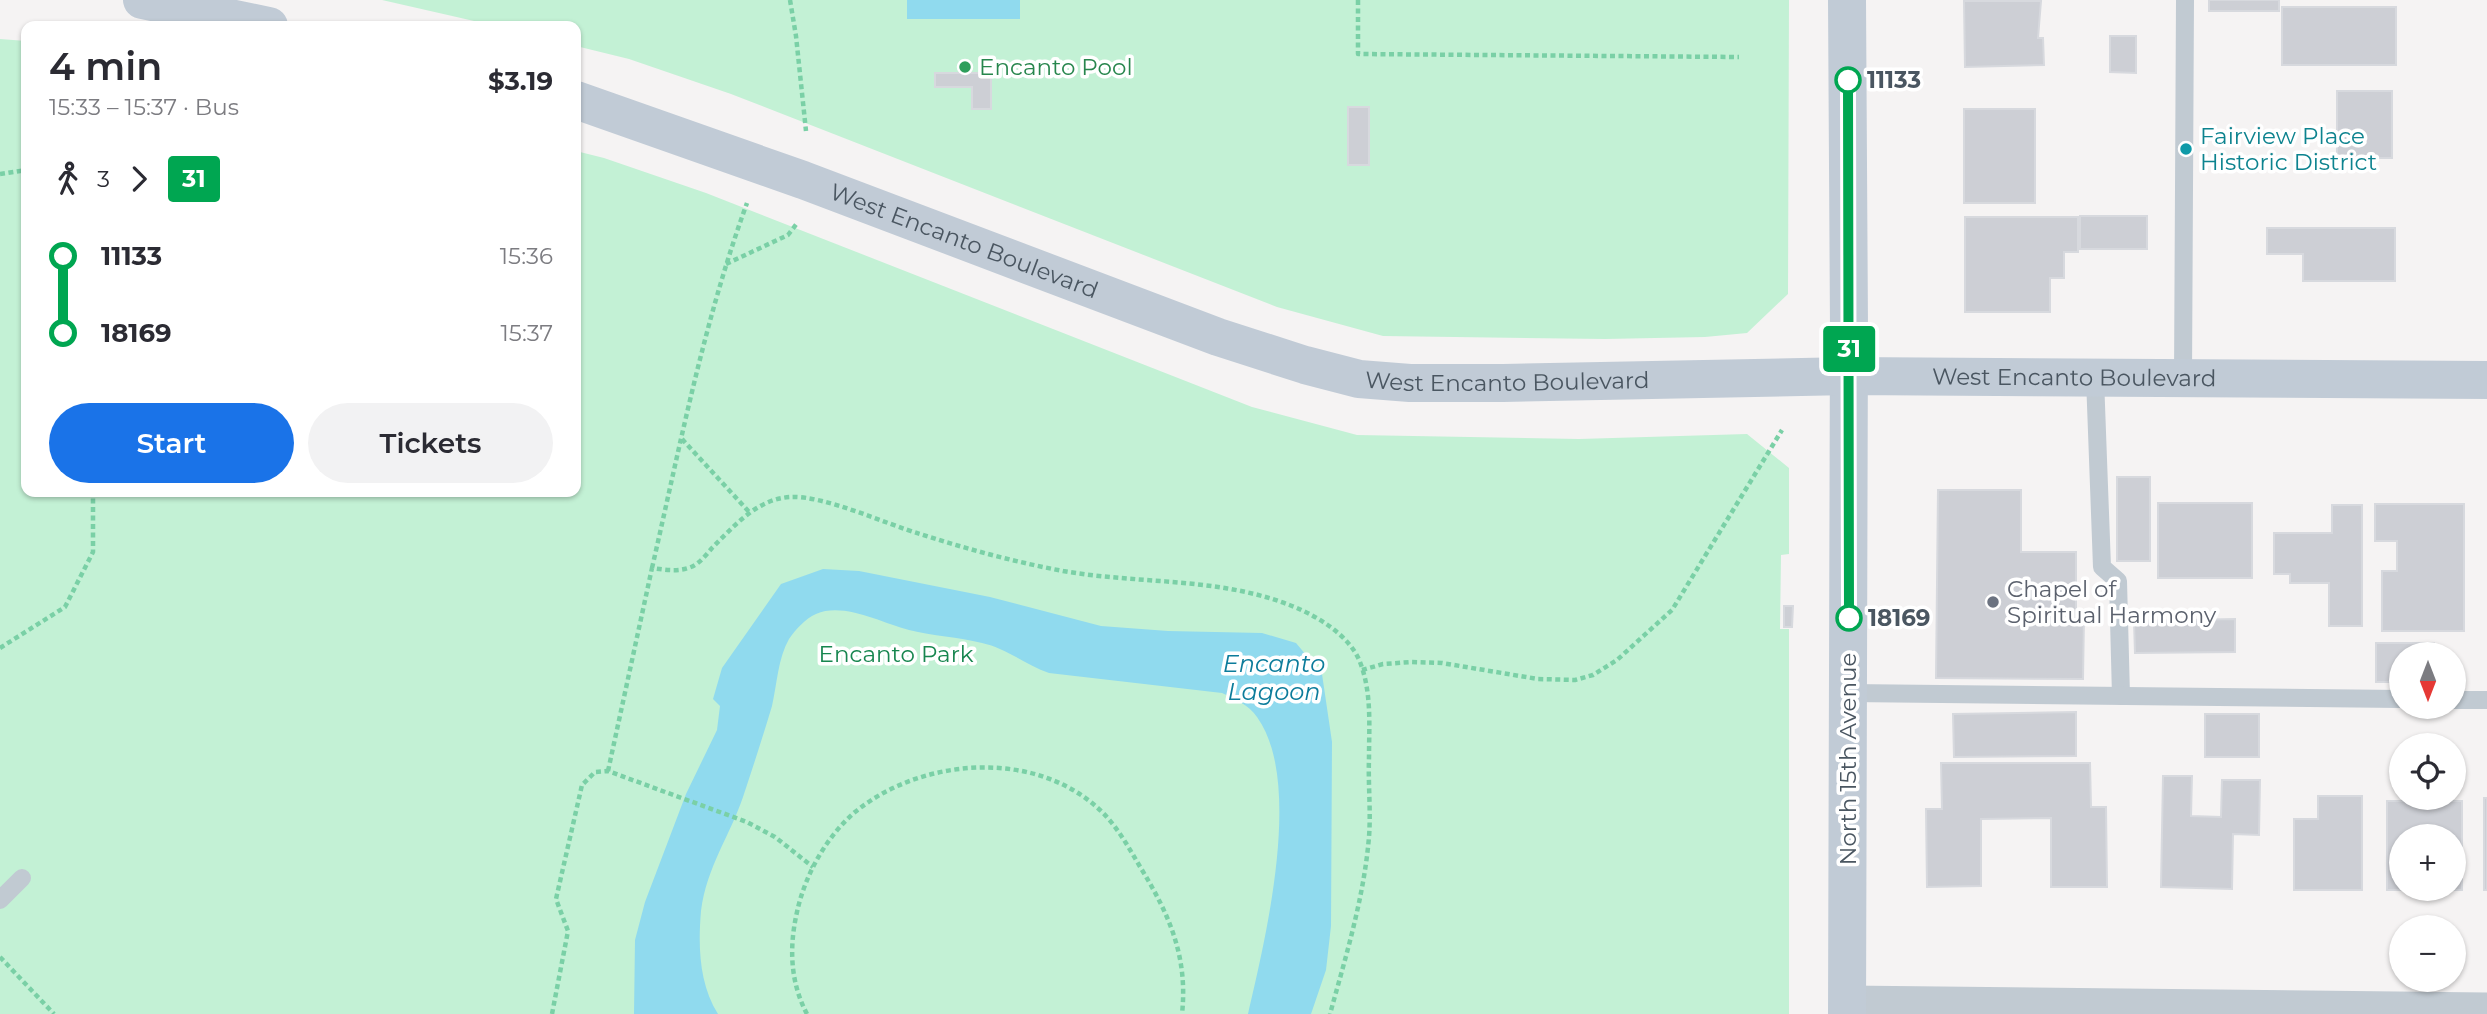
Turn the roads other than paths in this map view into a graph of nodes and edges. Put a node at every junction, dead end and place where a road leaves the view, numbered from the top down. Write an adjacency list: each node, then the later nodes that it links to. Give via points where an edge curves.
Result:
1 (142, 0): 4 (street)
2 (1847, 0): 6 (street, North 15th Avenue)
3 (2185, 0): 8 (lane)
4 (245, 21)
5 (581, 102): 6 (street, West Encanto Boulevard, via 1218,338 1359,379 1503,383)
6 (1849, 376): 7 (street, West Encanto Boulevard); 10 (street, North 15th Avenue)
7 (2095, 378): 8 (street, West Encanto Boulevard); 11 (lane, via 2102,567 2118,581)
8 (2183, 379): 9 (street, West Encanto Boulevard)
9 (2487, 380)
10 (1849, 693): 11 (lane); 17 (street, North 15th Avenue)
11 (2121, 696): 12 (lane)
12 (2389, 699)
13 (2466, 699): 14 (lane)
14 (2487, 700)
15 (22, 878): 16 (lane)
16 (0, 900)
17 (1847, 1008): 18 (street)
18 (2487, 1010)

